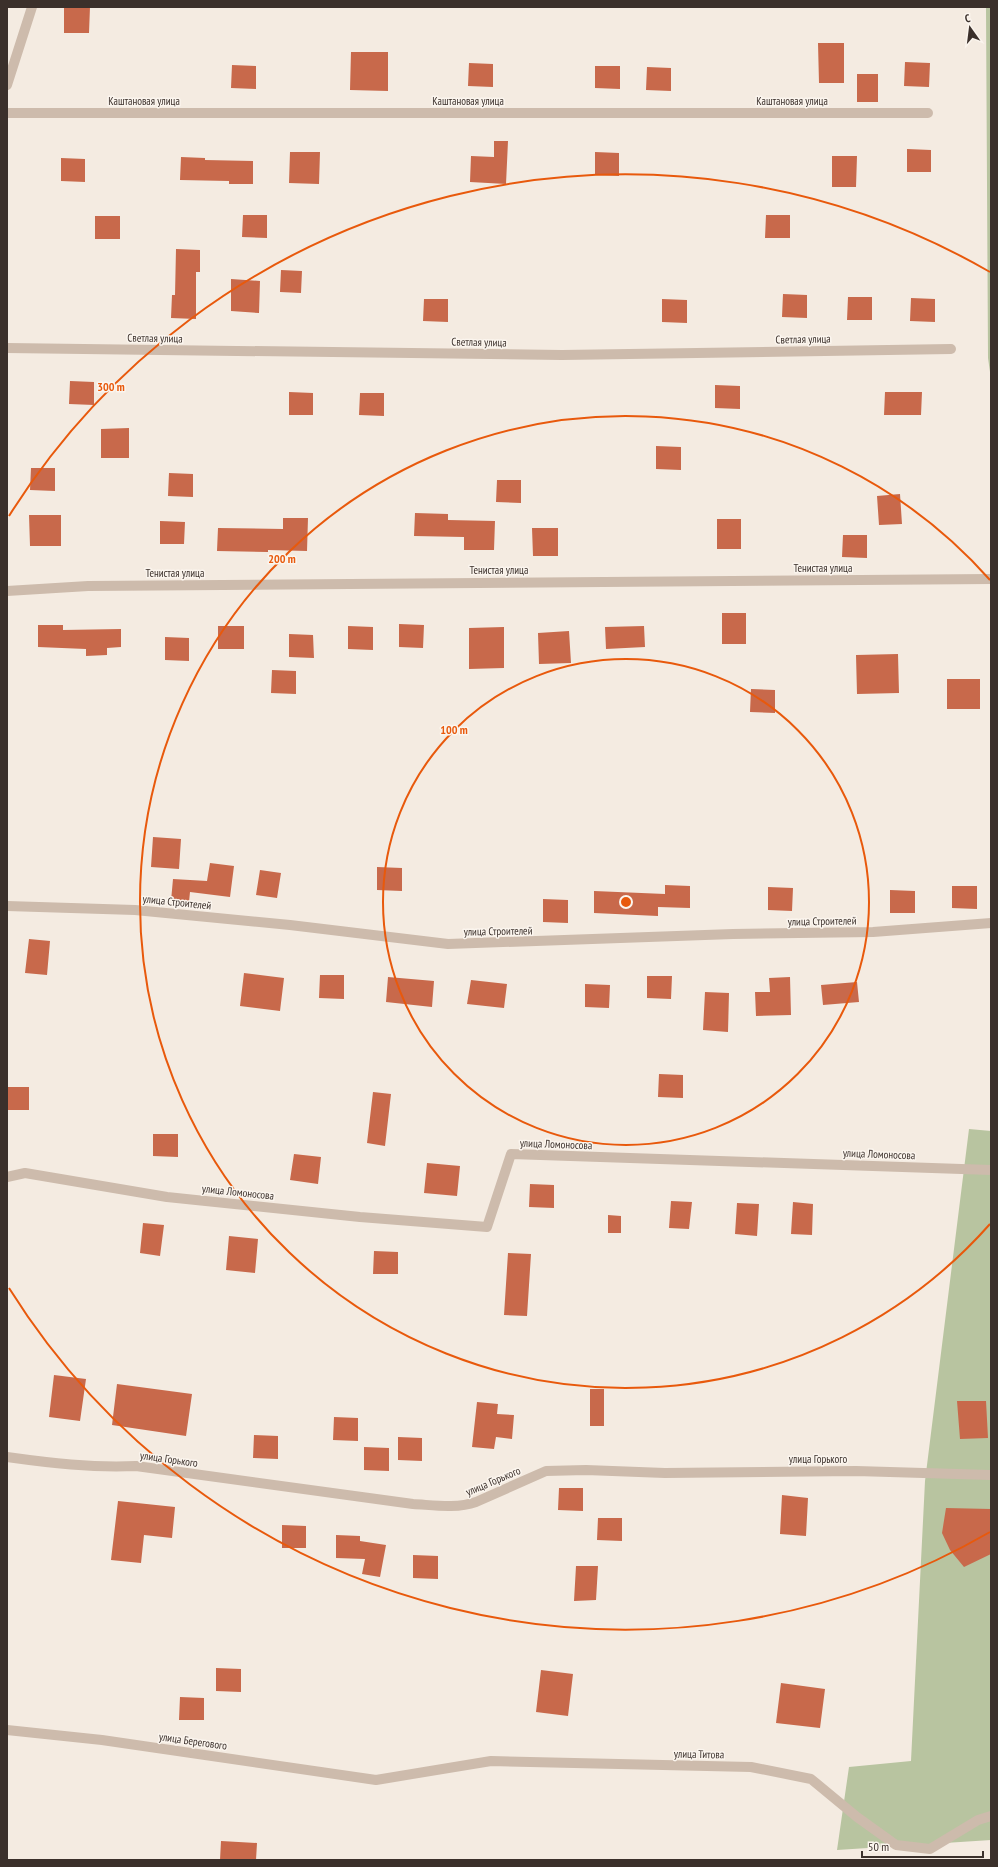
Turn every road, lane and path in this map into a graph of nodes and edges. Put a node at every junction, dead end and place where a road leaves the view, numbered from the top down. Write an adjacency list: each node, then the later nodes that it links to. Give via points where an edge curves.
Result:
1 (32, 7): 2 (street)
2 (7, 85)
3 (7, 113): 4 (street, Каштановая улица)
4 (928, 113)
5 (7, 348): 6 (street, Светлая улица, via 562,355)
6 (951, 349)
7 (991, 579): 8 (street, Тенистая улица, via 88,586)
8 (7, 591)
9 (7, 906): 10 (street, улица Строителей, via 135,910 448,944 873,932)
10 (991, 923)
11 (991, 1170): 12 (street, улица Ломоносова, via 511,1154 487,1227 167,1197 25,1173)
12 (7, 1177)
13 (7, 1457): 14 (street, улица Горького, via 67,1465 136,1466 412,1504 453,1506 465,1506 476,1502 546,1471 856,1471)
14 (991, 1475)
15 (7, 1730): 16 (street, улица Берегового, via 102,1740)
16 (376, 1780): 17 (street, улица Титова, via 491,1761 751,1767 811,1779 896,1845 930,1849 978,1820)
17 (991, 1816)

